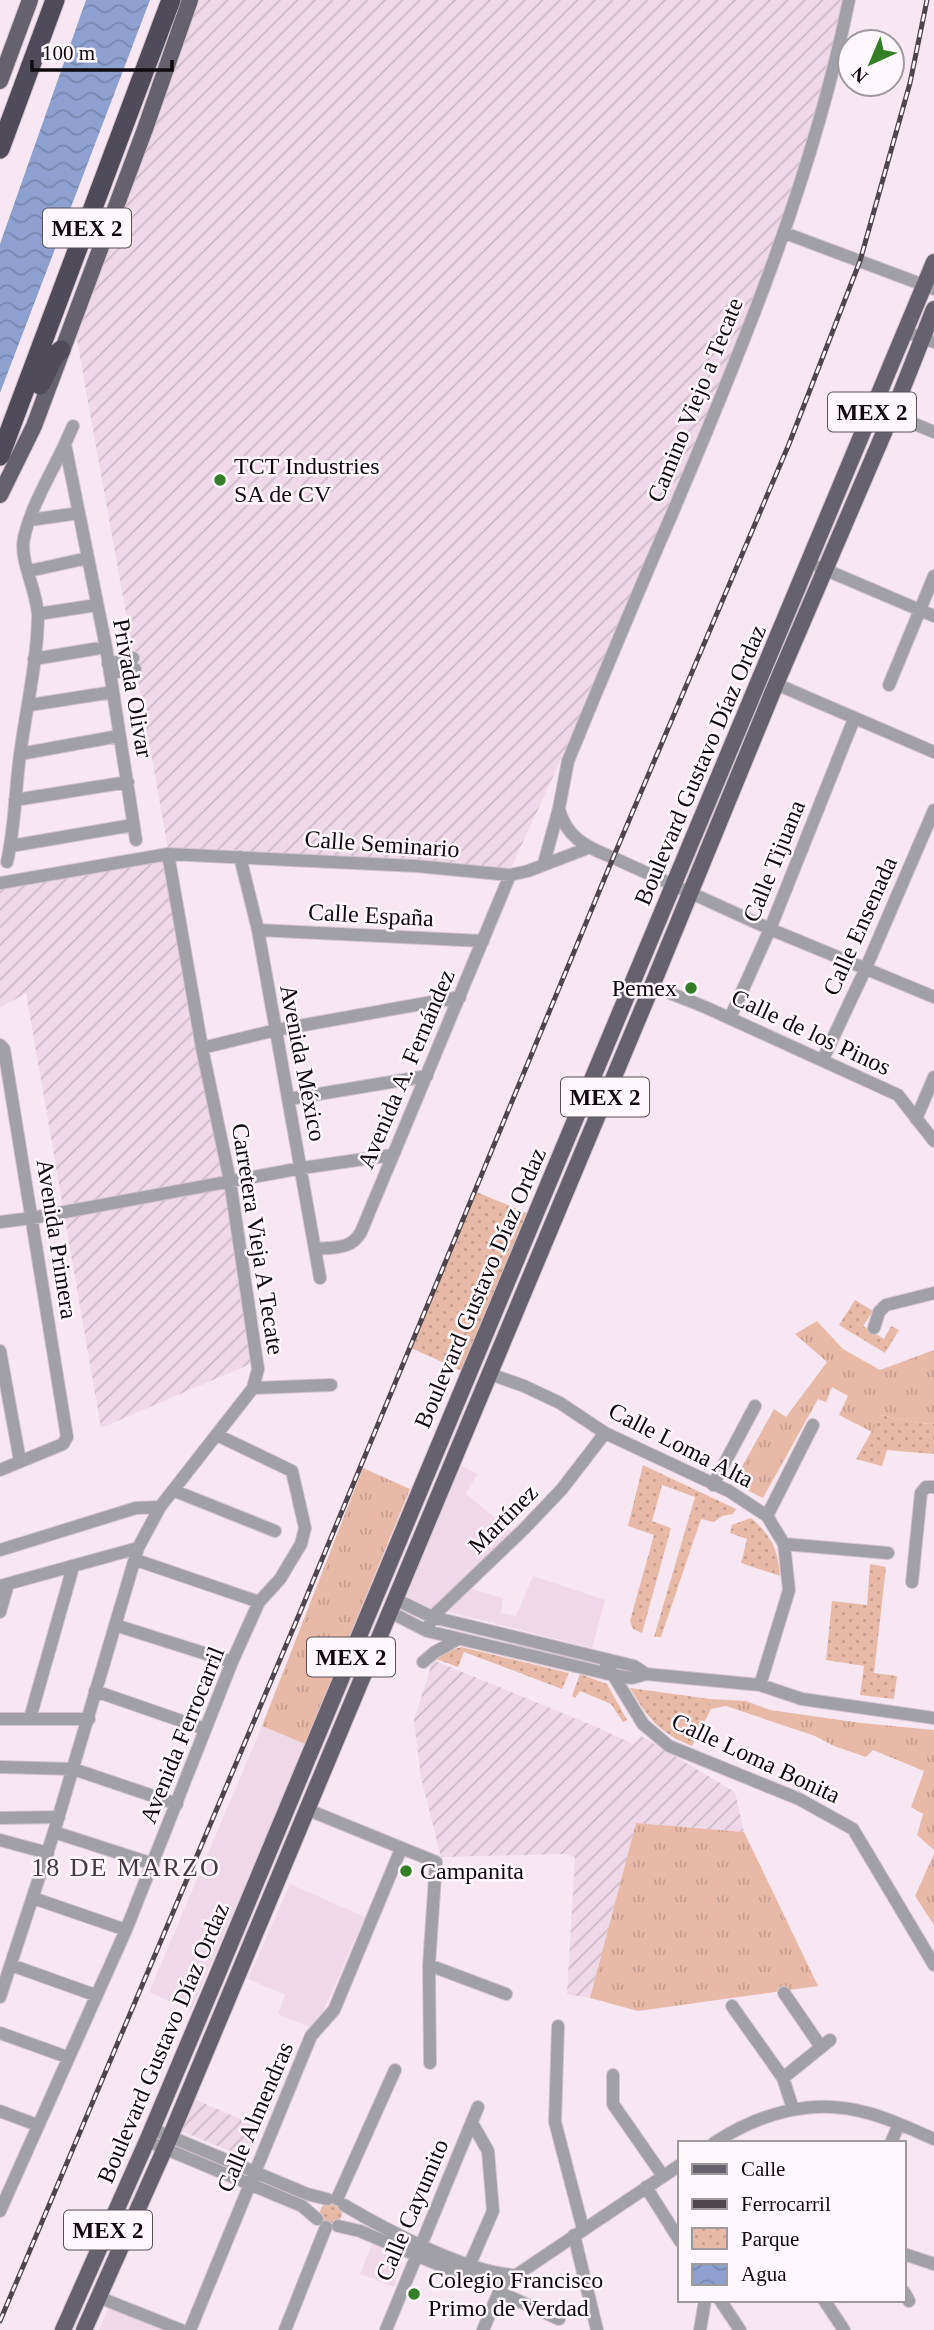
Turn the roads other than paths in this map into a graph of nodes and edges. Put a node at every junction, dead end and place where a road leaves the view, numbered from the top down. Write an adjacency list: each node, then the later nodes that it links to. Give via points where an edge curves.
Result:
1 (30, 0): 9 (main road)
2 (55, 0): 8 (highway)
3 (171, 0): 7 (highway, MEX 2)
4 (182, 0): 7 (highway)
5 (190, 0): 18 (main road)
6 (849, 0): 12 (street, Camino Viejo a Tecate, via 837,61)
7 (154, 50): 22 (highway, MEX 2)
8 (28, 76): 10 (highway); 11 (highway)
9 (0, 81)
10 (0, 126)
11 (0, 149)
12 (785, 233): 14 (street); 51 (street, Camino Viejo a Tecate, via 716,411 568,761)
13 (934, 262): 14 (main road, Boulevard Gustavo Díaz Ordaz / MEX 2)
14 (929, 288): 16 (main road, Boulevard Gustavo Díaz Ordaz / MEX 2)
15 (934, 309): 17 (main road, Boulevard Gustavo Díaz Ordaz / MEX 2)
16 (906, 332): 17 (street); 29 (main road, Boulevard Gustavo Díaz Ordaz / MEX 2)
17 (928, 340): 19 (main road, Boulevard Gustavo Díaz Ordaz / MEX 2)
18 (61, 349): 22 (highway); 25 (main road, via 34,426)
19 (891, 414): 21 (street); 30 (main road, Boulevard Gustavo Díaz Ordaz / MEX 2)
20 (73, 426): 23 (street)
21 (934, 432)
22 (9, 436): 24 (highway, MEX 2)
23 (65, 444): 26 (street, Privada Olivar); 27 (street)
24 (0, 456)
25 (0, 495)
26 (79, 513): 27 (street); 28 (street, Privada Olivar)
27 (30, 520): 31 (street, via 23,541)
28 (88, 558): 31 (street); 33 (street, Privada Olivar)
29 (808, 563): 30 (street); 63 (main road, Boulevard Gustavo Díaz Ordaz / MEX 2)
30 (825, 570): 34 (street); 41 (main road, Boulevard Gustavo Díaz Ordaz / MEX 2)
31 (29, 571): 35 (street)
32 (934, 576): 34 (street)
33 (97, 605): 35 (street); 37 (street, Privada Olivar)
34 (919, 611): 36 (street); 42 (street)
35 (38, 614): 38 (street)
36 (934, 616)
37 (106, 647): 38 (street); 40 (street, Privada Olivar)
38 (34, 659): 44 (street)
39 (129, 665): 40 (street)
40 (109, 668): 43 (street, Privada Olivar)
41 (776, 684): 45 (street); 64 (main road, Boulevard Gustavo Díaz Ordaz / MEX 2)
42 (888, 685)
43 (113, 692): 44 (street); 46 (street, Privada Olivar)
44 (30, 705): 48 (street)
45 (854, 719): 47 (street); 65 (street, Calle Tijuana)
46 (120, 736): 48 (street); 49 (street, Privada Olivar)
47 (934, 751)
48 (20, 754): 50 (street)
49 (128, 782): 50 (street); 53 (street, Privada Olivar)
50 (15, 800): 55 (street)
51 (559, 808): 56 (street, via 568,831); 60 (street, Camino Viejo a Tecate)
52 (934, 810): 68 (street, Calle Ensenada)
53 (133, 825): 54 (street, Privada Olivar); 55 (street)
54 (136, 840)
55 (10, 846): 59 (street)
56 (588, 848): 60 (street, Calle Seminario); 63 (street)
57 (168, 854): 58 (street, Calle Seminario); 62 (street, Calle Seminario); 75 (street, Carretera Vieja A Tecate)
58 (240, 857): 61 (street, Calle Seminario); 66 (street, Avenida México)
59 (7, 862)
60 (544, 863): 61 (street, Calle Seminario)
61 (510, 875): 67 (street, Avenida A. Fernández)
62 (0, 883)
63 (674, 887): 64 (street); 87 (main road, Boulevard Gustavo Díaz Ordaz / MEX 2)
64 (690, 893): 65 (street); 69 (main road, Boulevard Gustavo Díaz Ordaz / MEX 2)
65 (770, 929): 68 (street); 72 (street, Calle Tijuana)
66 (258, 930): 67 (street, Calle España); 73 (street, Avenida México)
67 (483, 941): 70 (street, Avenida A. Fernández)
68 (865, 970): 71 (street); 76 (street, Calle Ensenada)
69 (652, 986): 72 (street, Calle de los Pinos); 88 (main road, Boulevard Gustavo Díaz Ordaz / MEX 2)
70 (460, 997): 73 (street); 77 (street, Avenida A. Fernández)
71 (934, 997)
72 (730, 1018): 76 (street, Calle de los Pinos)
73 (276, 1030): 75 (street); 79 (street, Avenida México)
74 (1, 1045): 85 (street, Avenida Primera)
75 (202, 1048): 84 (street, Carretera Vieja A Tecate)
76 (823, 1059): 80 (street, Calle de los Pinos, via 898,1095)
77 (427, 1076): 79 (street); 82 (street, Avenida A. Fernández)
78 (934, 1077): 80 (street)
79 (289, 1099): 83 (street, Avenida México)
80 (916, 1119): 81 (street, Calle de los Pinos)
81 (934, 1141)
82 (391, 1156): 83 (street); 89 (street, Avenida A. Fernández, via 356,1241)
83 (302, 1168): 84 (street); 89 (street, Avenida México)
84 (230, 1181): 85 (street); 96 (street, Carretera Vieja A Tecate, via 258,1369)
85 (32, 1218): 86 (street); 101 (street, Avenida Primera, via 67,1437)
86 (0, 1222)
87 (530, 1230): 88 (main road); 170 (main road, Boulevard Gustavo Díaz Ordaz / MEX 2)
88 (546, 1237): 94 (main road, Boulevard Gustavo Díaz Ordaz / MEX 2)
89 (316, 1249): 90 (street, Avenida México)
90 (320, 1278)
91 (934, 1293): 92 (street, via 886,1305)
92 (874, 1328)
93 (0, 1351): 101 (street)
94 (490, 1374): 99 (street, Calle Loma Alta, via 560,1403); 117 (main road, Boulevard Gustavo Díaz Ordaz / MEX 2)
95 (331, 1385): 96 (street)
96 (253, 1388): 100 (street, Carretera Vieja A Tecate)
97 (755, 1406): 103 (street)
98 (813, 1425): 107 (street)
99 (605, 1433): 103 (street, Calle Loma Alta); 119 (street, Martínez, via 562,1489)
100 (217, 1435): 105 (street, Carretera Vieja A Tecate); 116 (street, Avenida Ferrocarril, via 292,1471 305,1528 301,1544)
101 (20, 1461): 102 (street)
102 (0, 1470)
103 (713, 1485): 107 (street, Calle Loma Alta)
104 (934, 1487): 114 (street, via 921,1493)
105 (175, 1491): 106 (street, Carretera Vieja A Tecate); 108 (street)
106 (160, 1507): 110 (street, via 136,1508); 112 (street, Carretera Vieja A Tecate)
107 (767, 1516): 109 (street, Calle Loma Alta)
108 (275, 1531)
109 (784, 1544): 111 (street); 128 (street, Calle Loma Alta, via 789,1590)
110 (0, 1550)
111 (888, 1553)
112 (137, 1554): 113 (street); 116 (street); 120 (street, Carretera Vieja A Tecate)
113 (73, 1567): 115 (street); 130 (street)
114 (912, 1582)
115 (4, 1585): 118 (street)
116 (259, 1602): 124 (street, Avenida Ferrocarril)
117 (392, 1606): 119 (street); 121 (street); 139 (main road, Boulevard Gustavo Díaz Ordaz / MEX 2)
118 (0, 1612)
119 (432, 1618): 121 (street, Martínez); 123 (street)
120 (116, 1625): 124 (street); 129 (street, Carretera Vieja A Tecate)
121 (427, 1631): 122 (street)
122 (458, 1639): 125 (street); 127 (street)
123 (604, 1660): 126 (street, via 634,1666); 127 (street, Calle Loma Bonita)
124 (232, 1662): 134 (street, Avenida Ferrocarril)
125 (423, 1662)
126 (646, 1674): 127 (street, via 632,1678); 128 (street)
127 (613, 1675): 151 (street, Calle Loma Bonita, via 643,1724 669,1746 799,1799 853,1829)
128 (760, 1685): 132 (street, via 802,1699)
129 (96, 1691): 131 (street, Carretera Vieja A Tecate); 134 (street)
130 (30, 1718): 131 (street); 133 (street)
131 (89, 1718): 137 (street, Carretera Vieja A Tecate)
132 (934, 1718)
133 (0, 1719)
134 (205, 1729): 138 (street, Avenida Ferrocarril)
135 (0, 1753): 136 (street)
136 (0, 1767): 137 (street)
137 (73, 1769): 138 (street); 140 (street, Carretera Vieja A Tecate)
138 (177, 1804): 146 (street, Avenida Ferrocarril)
139 (306, 1809): 144 (street); 174 (main road, Boulevard Gustavo Díaz Ordaz / MEX 2)
140 (59, 1817): 141 (street); 142 (street, Carretera Vieja A Tecate)
141 (0, 1818)
142 (54, 1832): 145 (street, Carretera Vieja A Tecate); 146 (street)
143 (1, 1840): 145 (street)
144 (401, 1849): 150 (street, via 436,1862); 177 (street, Calle Almendras, via 334,2011 311,2036)
145 (48, 1853): 147 (street, Carretera Vieja A Tecate)
146 (153, 1864): 148 (street, Avenida Ferrocarril)
147 (33, 1898): 148 (street); 149 (street, Carretera Vieja A Tecate)
148 (126, 1930): 155 (street, Avenida Ferrocarril)
149 (11, 1965): 152 (street, Carretera Vieja A Tecate); 155 (street)
150 (429, 1965): 154 (street); 160 (street)
151 (934, 1965)
152 (1, 1991)
153 (784, 1993): 163 (street, via 825,2044)
154 (506, 1994)
155 (95, 1995): 159 (street, Avenida Ferrocarril)
156 (732, 2006): 163 (street)
157 (558, 2026): 183 (street, via 555,2122)
158 (0, 2033): 159 (street)
159 (67, 2057): 169 (street, Avenida Ferrocarril)
160 (430, 2063)
161 (395, 2070): 180 (street)
162 (613, 2075): 176 (street, via 613,2104)
163 (783, 2078): 165 (street)
164 (478, 2107): 167 (street, Calle Cayumito)
165 (793, 2109): 168 (street, via 839,2106); 172 (street, via 765,2115)
166 (0, 2112): 169 (street)
167 (472, 2123): 185 (street, Calle Cayumito); 188 (street, via 488,2151 493,2211)
168 (899, 2124): 171 (street); 173 (street)
169 (37, 2125): 178 (street, Avenida Ferrocarril)
170 (150, 2135): 174 (street); 195 (main road, Boulevard Gustavo Díaz Ordaz / MEX 2)
171 (934, 2139)
172 (717, 2141)
173 (892, 2141)
174 (167, 2143): 177 (street); 190 (main road, Boulevard Gustavo Díaz Ordaz / MEX 2)
175 (678, 2166): 176 (street)
176 (663, 2176): 179 (street)
177 (252, 2179): 180 (street); 182 (street); 198 (street, Calle Almendras)
178 (4, 2187): 181 (street, Avenida Ferrocarril)
179 (646, 2187): 183 (street); 184 (street)
180 (336, 2201): 182 (street, via 346,2215); 182 (street, via 319,2204); 185 (street)
181 (0, 2211)
182 (327, 2224): 185 (street); 199 (street)
183 (578, 2232): 189 (street); 202 (street)
184 (678, 2238)
185 (418, 2249): 188 (street); 200 (street, Calle Cayumito)
186 (906, 2255): 187 (street)
187 (934, 2264)
188 (467, 2271): 189 (street)
189 (506, 2282): 194 (street); 201 (street)
190 (98, 2297): 196 (main road, Boulevard Gustavo Díaz Ordaz / MEX 2); 197 (street)
191 (705, 2302): 203 (street)
192 (721, 2302): 204 (street)
193 (825, 2302): 205 (street)
194 (559, 2319)
195 (63, 2330)
196 (84, 2330)
197 (181, 2330)
198 (190, 2330)
199 (285, 2330)
200 (386, 2330)
201 (483, 2330)
202 (597, 2330)
203 (700, 2330)
204 (740, 2330)
205 (844, 2330)

